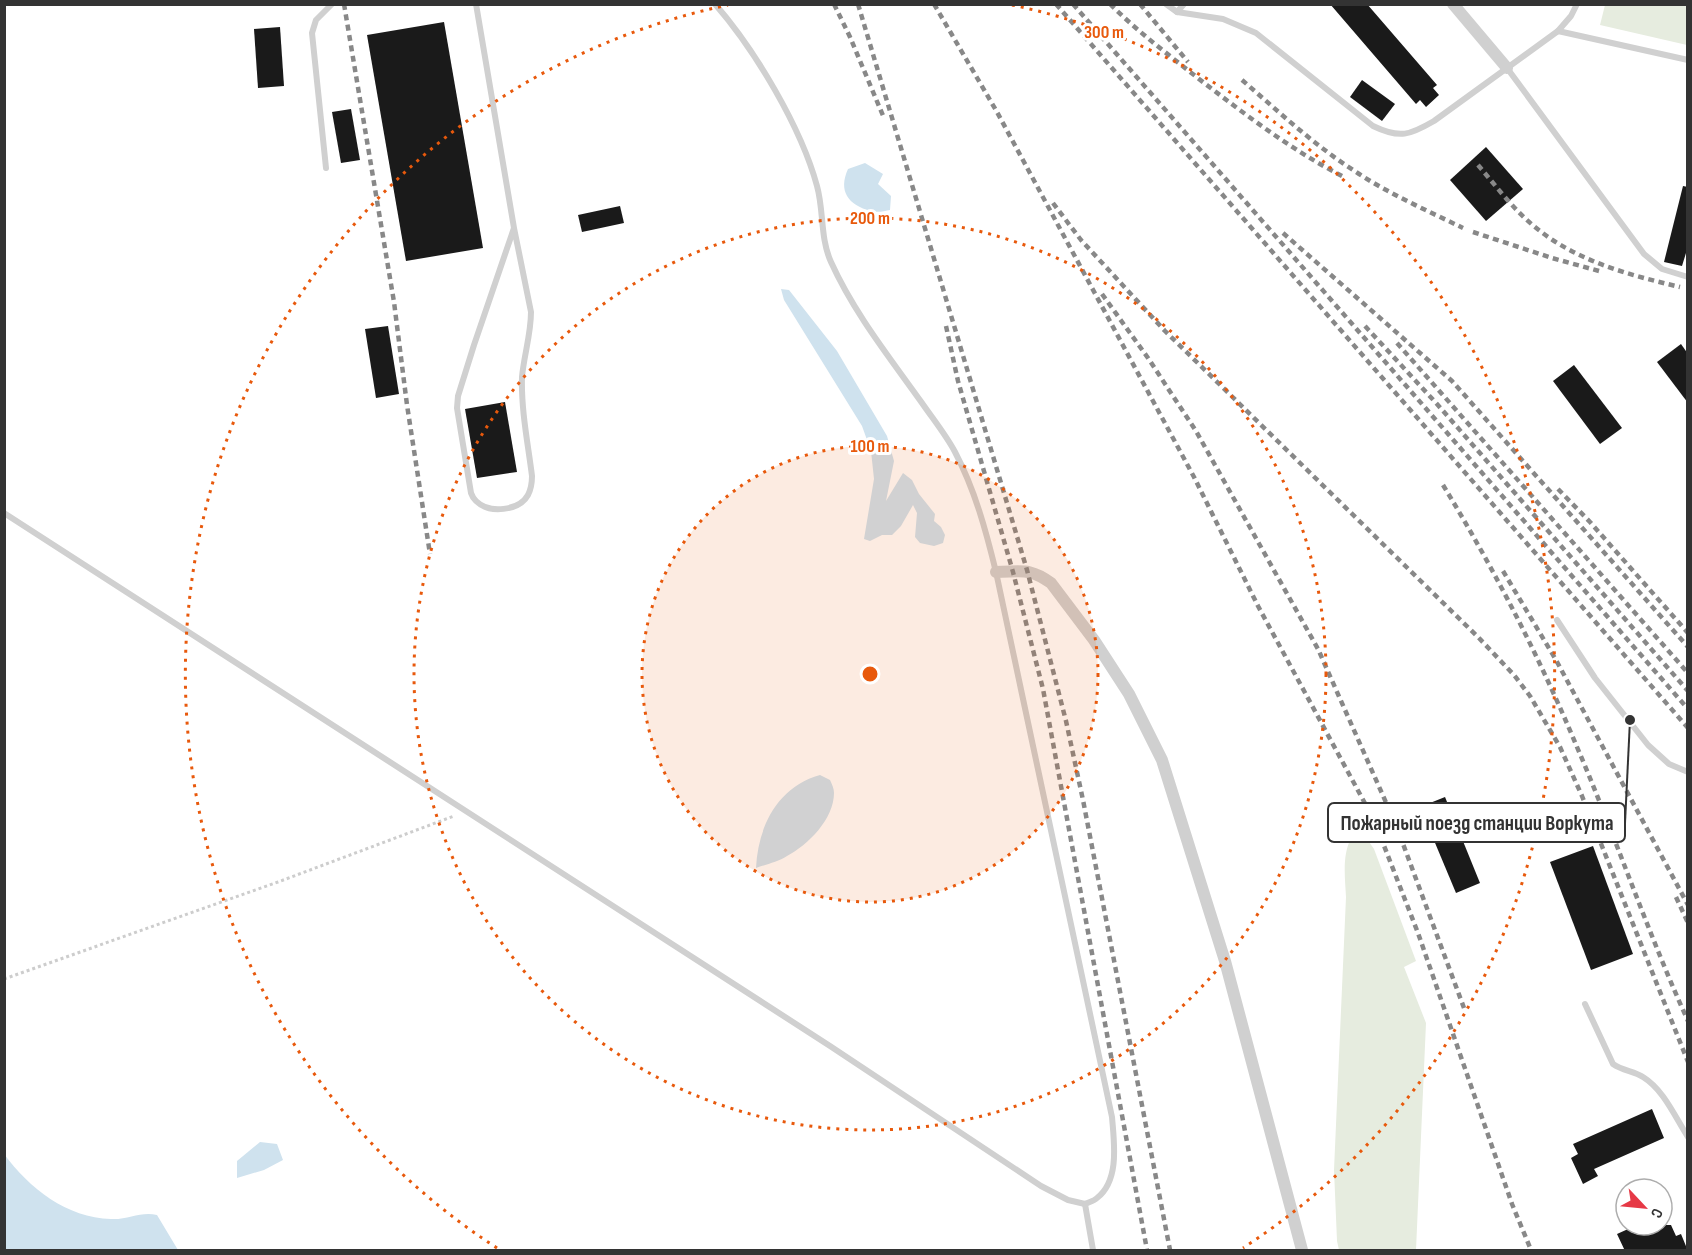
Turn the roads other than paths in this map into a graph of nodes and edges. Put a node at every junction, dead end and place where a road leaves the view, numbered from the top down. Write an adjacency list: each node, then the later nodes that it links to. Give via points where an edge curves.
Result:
1 (332, 4): 12 (lane, via 316,20 312,33)
2 (476, 4): 13 (lane)
3 (716, 4): 16 (lane, via 768,77 799,137 818,188 830,260 863,320 955,451 978,508)
4 (1166, 4): 8 (lane)
5 (1184, 4): 8 (lane)
6 (1453, 4): 11 (street)
7 (1576, 4): 9 (lane)
8 (1177, 12): 11 (lane, via 1223,19 1256,33 1387,133 1417,131)
9 (1558, 31): 10 (lane); 11 (lane)
10 (1688, 60)
11 (1507, 68): 14 (lane, via 1644,254 1662,268)
12 (326, 168)
13 (514, 228): 13 (lane, via 531,312 522,398 532,476 528,496 521,503 501,509 485,507 471,493 457,408)
14 (1688, 277)
15 (4, 513): 21 (lane, via 1041,1186)
16 (996, 572): 21 (lane, via 1112,1117 1114,1164 1098,1197); 23 (street, via 1027,570 1050,583 1129,694 1162,760 1225,961)
17 (1557, 620): 18 (lane, via 1595,678 1648,744 1669,764)
18 (1688, 772)
19 (1585, 1004): 20 (lane, via 1613,1064 1641,1076 1654,1087)
20 (1688, 1137)
21 (1085, 1204): 22 (lane)
22 (1093, 1251)
23 (1302, 1251)

